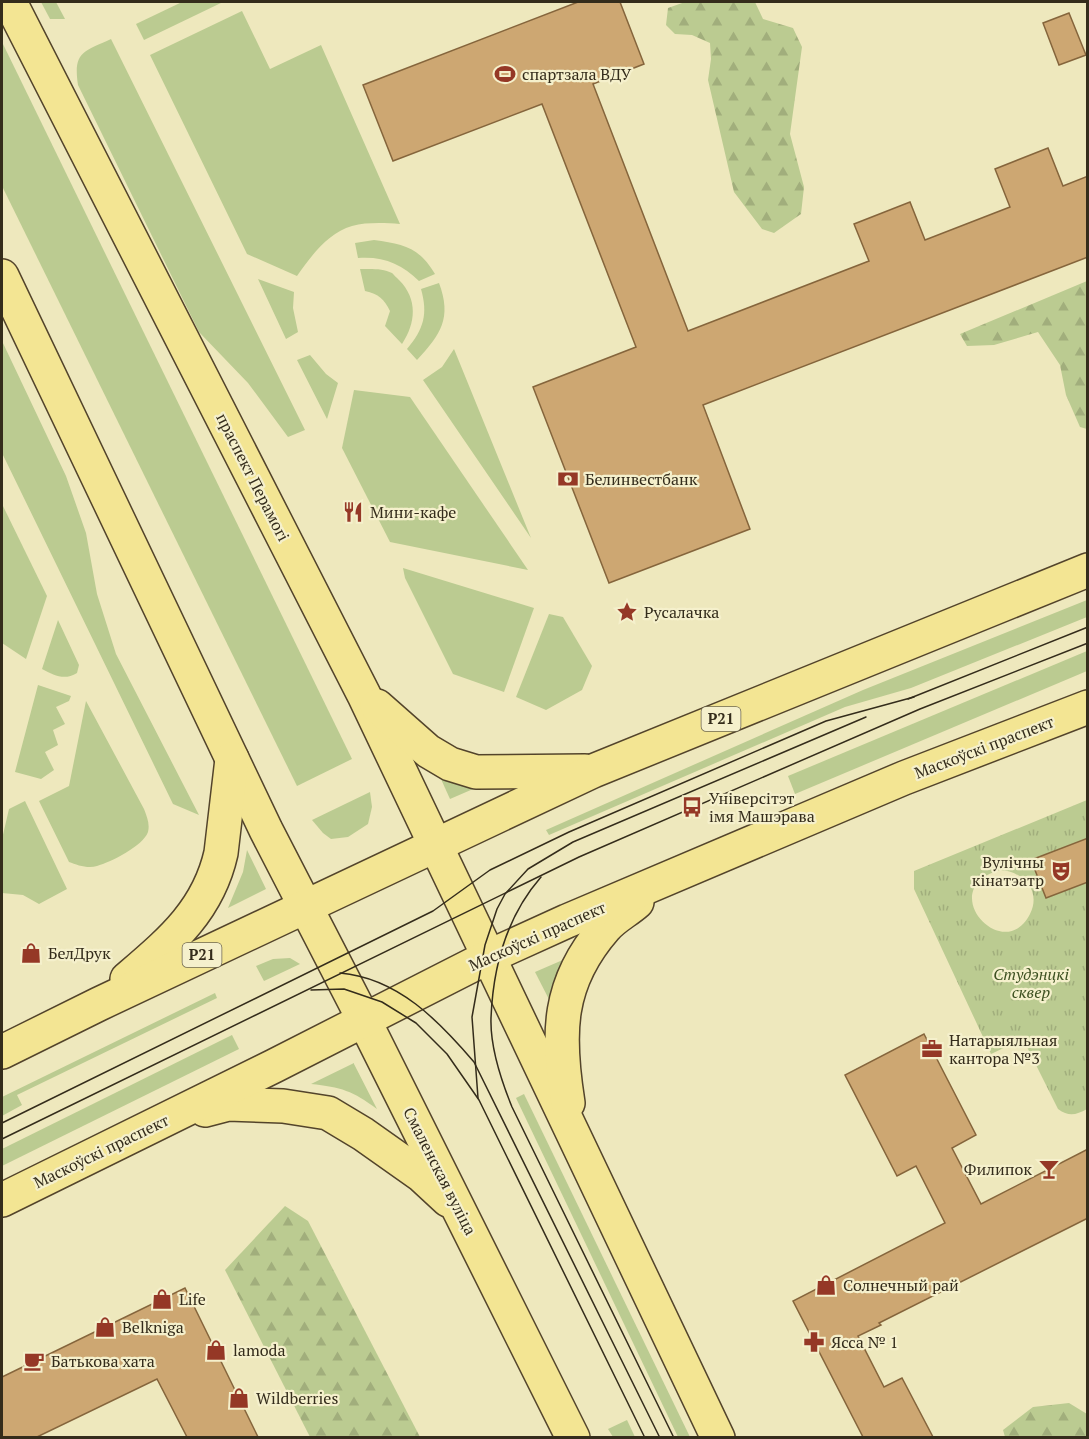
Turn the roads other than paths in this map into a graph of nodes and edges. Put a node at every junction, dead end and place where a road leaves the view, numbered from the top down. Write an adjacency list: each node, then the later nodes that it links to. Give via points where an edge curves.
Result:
1 (10, 2): 4 (main road, праспект Перамогі)
2 (2, 276): 6 (main road)
3 (1088, 570): 7 (main road, Р21)
4 (364, 695): 7 (main road, via 428,751 450,764 476,772); 8 (main road, праспект Перамогі)
5 (1088, 706): 9 (main road, Маскоўскі праспект, via 904,778)
6 (232, 759): 10 (main road); 12 (main road, via 221,852 203,901 184,926)
7 (593, 771): 8 (main road, Р21)
8 (437, 845): 10 (main road, Р21); 11 (main road, праспект Перамогі)
9 (667, 879): 11 (main road, Маскоўскі праспект); 16 (main road, via 606,927 572,978 561,1031)
10 (305, 906): 12 (main road, Р21); 13 (main road, Смаленская вуліца)
11 (490, 956): 13 (main road, Маскоўскі праспект); 16 (main road)
12 (99, 1004): 14 (main road, Р21)
13 (364, 1020): 15 (main road, Маскоўскі праспект); 18 (main road, Смаленская вуліца)
14 (2, 1052)
15 (163, 1121): 17 (main road, Маскоўскі праспект); 18 (main road, via 228,1104 327,1113 421,1175)
16 (574, 1133): 20 (main road)
17 (2, 1200)
18 (460, 1211): 19 (main road, Смаленская вуліца)
19 (573, 1437)
20 (718, 1437)

